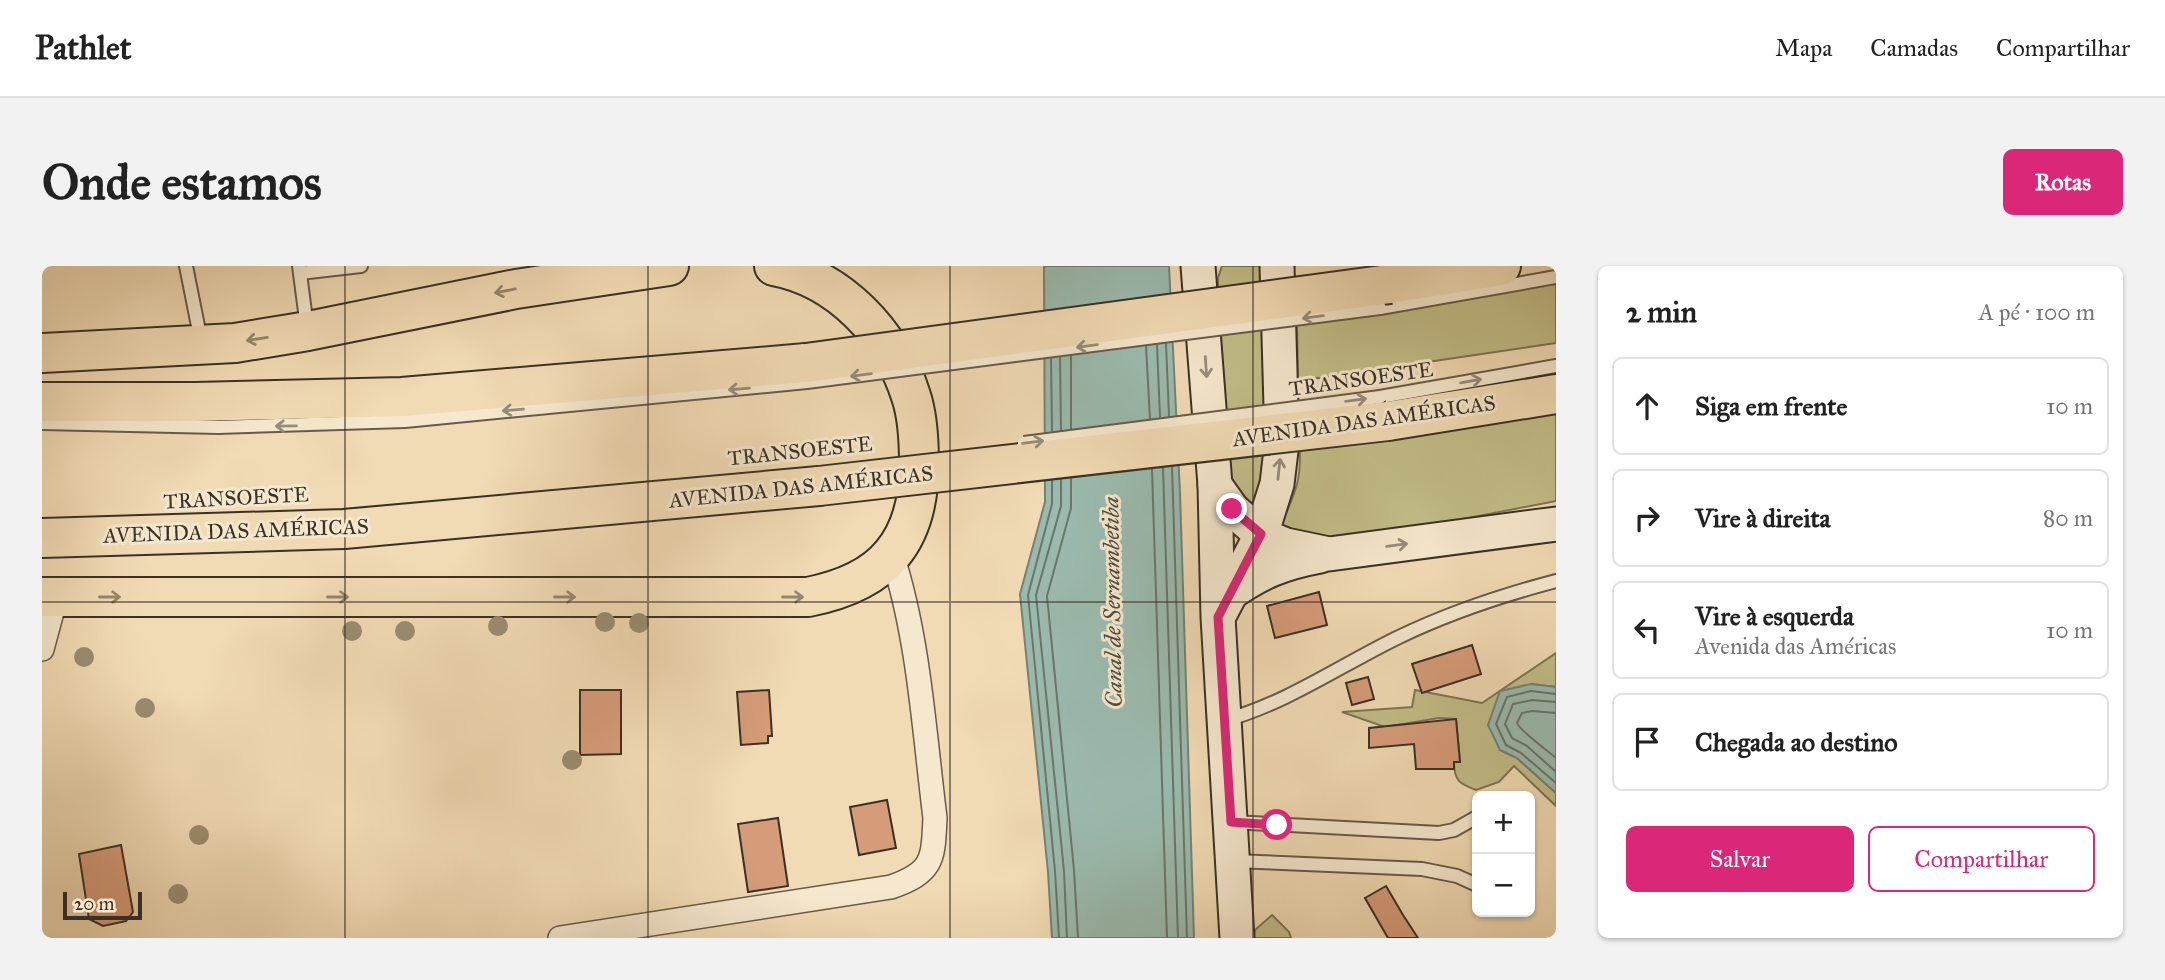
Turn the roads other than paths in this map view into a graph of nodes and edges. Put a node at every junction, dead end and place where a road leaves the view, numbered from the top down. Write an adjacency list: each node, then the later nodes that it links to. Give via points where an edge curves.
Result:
1 (186, 266): 13 (lane)
2 (361, 266): 8 (lane)
3 (669, 266): 9 (highway)
4 (774, 266): 31 (highway, via 830,288 864,316 889,347 911,396 919,443 919,492 908,529)
5 (1277, 266): 28 (street, one-way to 5, via 1277,484 1282,442)
6 (1501, 266): 11 (highway)
7 (1200, 269): 24 (street, one-way to 24)
8 (300, 270): 12 (lane)
9 (558, 274): 12 (highway, one-way to 12, via 516,289)
10 (1556, 277): 11 (lane)
11 (1385, 296): 16 (highway, one-way to 16, bridge)
12 (308, 331): 13 (highway, one-way to 13)
13 (201, 344): 14 (highway)
14 (42, 353)
15 (1556, 366): 19 (lane, TRANSOESTE, one-way to 15)
16 (807, 372): 18 (highway, via 402,397); 20 (lane, one-way to 20, via 405,421 218,427)
17 (1556, 394): 19 (highway, AVENIDA DAS AMÉRICAS)
18 (42, 402)
19 (1384, 409): 21 (lane, TRANSOESTE, one-way to 19, bridge); 29 (highway, AVENIDA DAS AMÉRICAS, bridge, via 819,486 344,529)
20 (42, 423)
21 (1011, 445)
22 (929, 456): 23 (lane, TRANSOESTE)
23 (901, 459)
24 (1215, 485): 28 (street, via 1232,509); 34 (street)
25 (174, 521): 26 (lane, TRANSOESTE)
26 (93, 523)
27 (1556, 524): 30 (street, one-way to 27)
28 (1261, 534): 30 (street); 34 (street)
29 (42, 538)
30 (1329, 554): 34 (street, via 1269,569)
31 (892, 555): 33 (highway, one-way to 31, via 808,597 855,583); 41 (street, via 910,623 935,818 928,867 891,887)
32 (1556, 581): 36 (lane, via 1502,595 1400,636 1261,710)
33 (49, 597): 35 (street)
34 (1223, 606): 36 (street)
35 (42, 649)
36 (1225, 720): 38 (street)
37 (1472, 820): 38 (lane, via 1439,833)
38 (1231, 822): 39 (street)
39 (1234, 861): 40 (lane, via 1422,869); 42 (street)
40 (1472, 883)
41 (560, 938)
42 (1237, 938)

